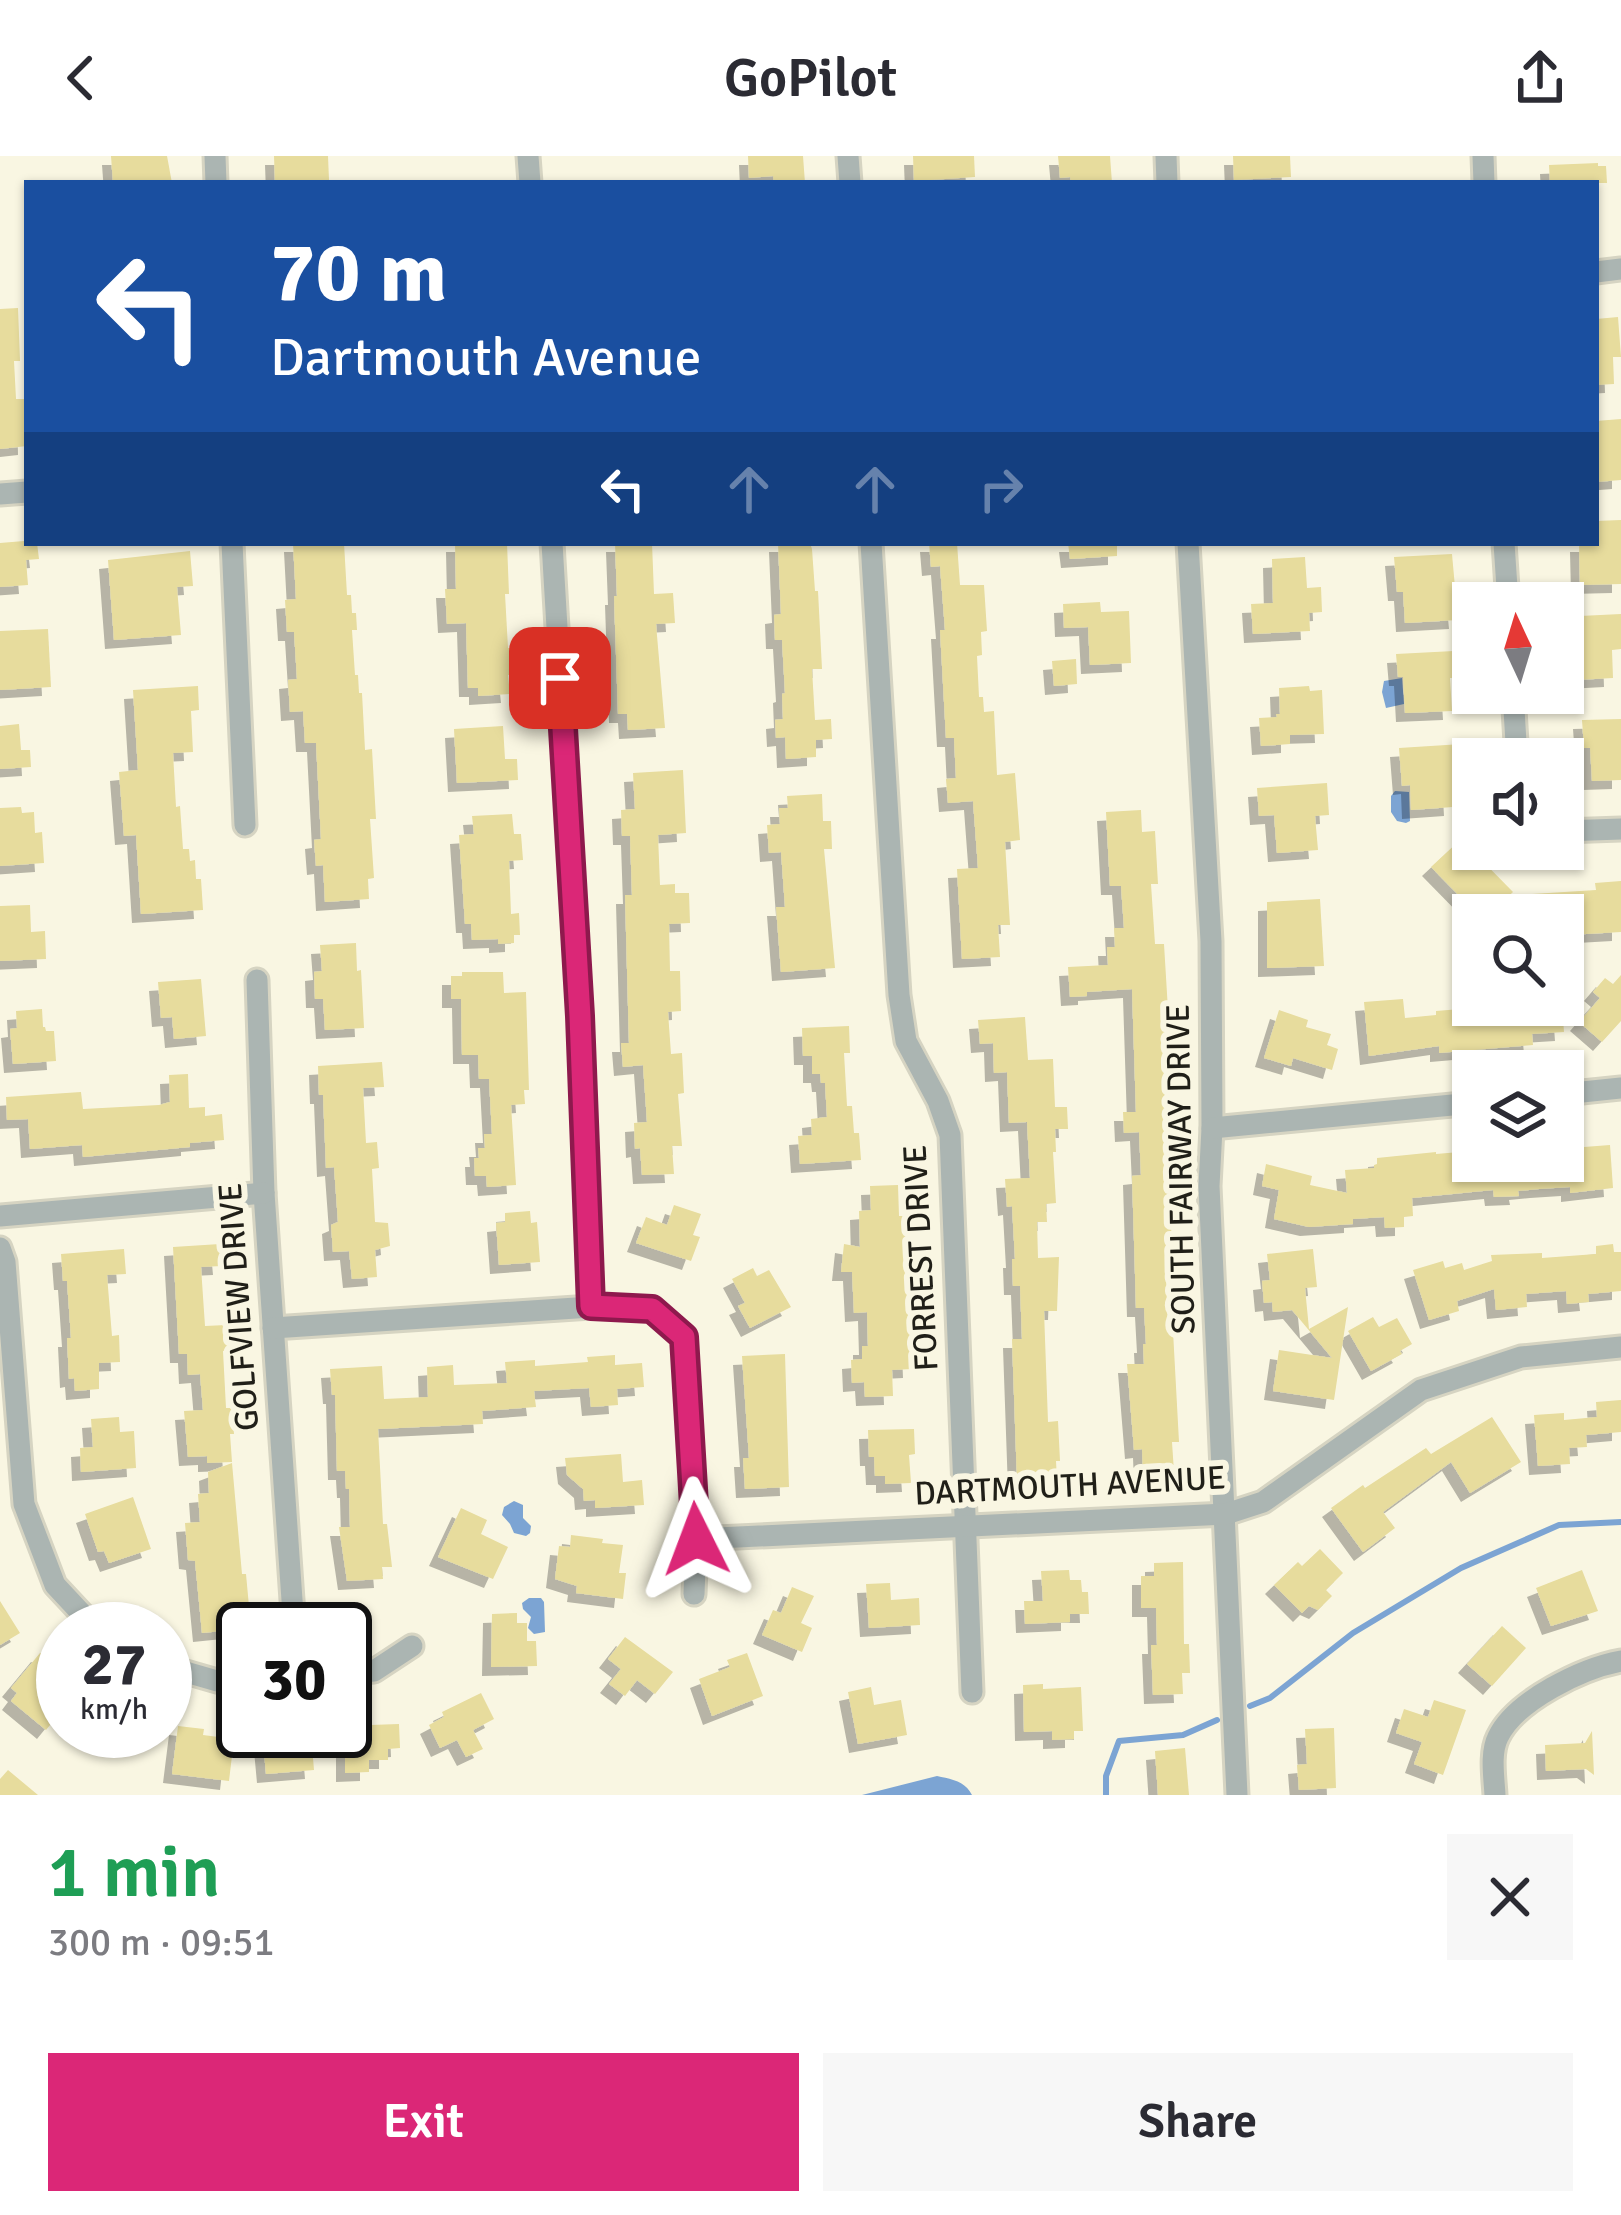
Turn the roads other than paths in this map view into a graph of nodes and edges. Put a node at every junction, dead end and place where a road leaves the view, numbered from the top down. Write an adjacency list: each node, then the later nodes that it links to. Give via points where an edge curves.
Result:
1 (232, 546): 7 (street)
2 (552, 546): 18 (street)
3 (872, 546): 22 (street, FORREST DRIVE, via 899,995 906,1042 950,1135)
4 (1188, 546): 14 (street, SOUTH FAIRWAY DRIVE, via 1211,941)
5 (1504, 546): 6 (street)
6 (1507, 582)
7 (245, 825)
8 (1621, 829): 9 (street)
9 (1584, 830)
10 (256, 980): 15 (street, GOLFVIEW DRIVE)
11 (1621, 1088): 12 (street)
12 (1584, 1092)
13 (1452, 1104): 14 (street)
14 (1212, 1128): 21 (street, SOUTH FAIRWAY DRIVE)
15 (264, 1192): 16 (street); 19 (street, GOLFVIEW DRIVE)
16 (0, 1216)
17 (0, 1248): 25 (street, via 24,1504 55,1586)
18 (591, 1306): 19 (street); 23 (street, via 652,1309 684,1337)
19 (273, 1328): 26 (street, GOLFVIEW DRIVE)
20 (1621, 1347): 21 (street, DARTMOUTH AVENUE, via 1521,1357 1421,1390 1263,1502)
21 (1226, 1514): 22 (street, DARTMOUTH AVENUE); 31 (street, SOUTH FAIRWAY DRIVE)
22 (966, 1526): 23 (street, DARTMOUTH AVENUE); 30 (street, FORREST DRIVE)
23 (696, 1539): 24 (street)
24 (694, 1594)
25 (70, 1602)
26 (292, 1602)
27 (412, 1646): 29 (street)
28 (1621, 1661): 32 (street, via 1552,1688 1519,1711 1498,1737)
29 (372, 1672)
30 (972, 1692)
31 (1237, 1795)
32 (1495, 1795)

